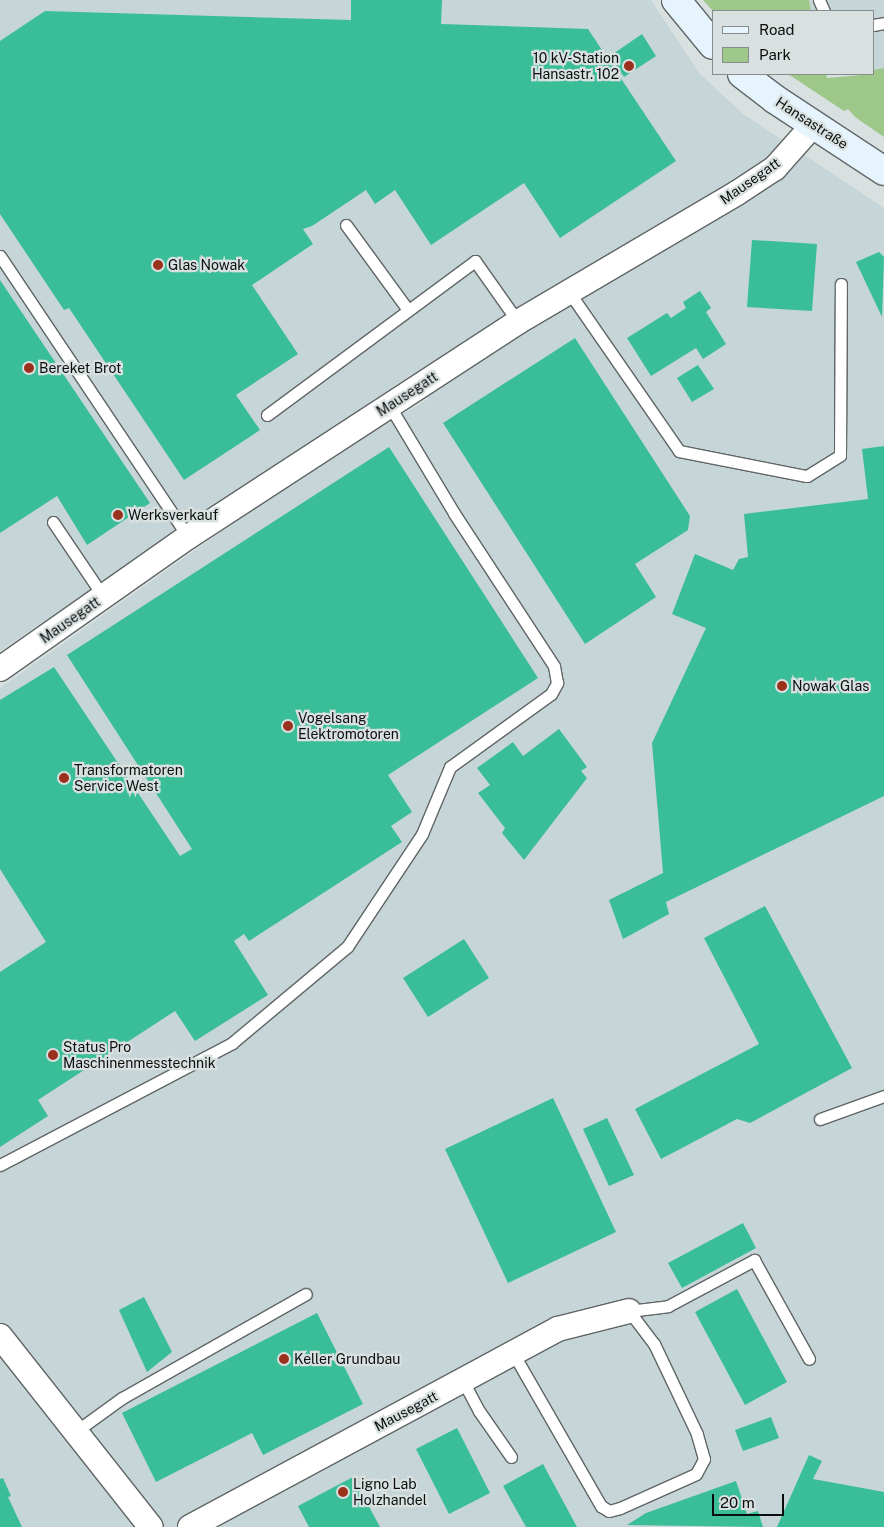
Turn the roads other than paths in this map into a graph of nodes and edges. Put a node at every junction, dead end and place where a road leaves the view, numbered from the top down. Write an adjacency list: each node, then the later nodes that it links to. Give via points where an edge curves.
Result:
1 (676, 0): 2 (street)
2 (712, 44)
3 (743, 75): 4 (street, Hansastraße)
4 (814, 124): 5 (street, Hansastraße); 9 (street, Mausegatt, via 775,168)
5 (884, 170)
6 (346, 225): 10 (lane)
7 (0, 256): 15 (lane)
8 (841, 284): 9 (lane, via 840,455 807,476 679,451)
9 (569, 292): 11 (street, Mausegatt)
10 (408, 310): 11 (lane, via 475,261); 13 (lane)
11 (518, 322): 12 (street, Mausegatt)
12 (389, 405): 15 (street, Mausegatt); 20 (lane, via 454,513 554,666 557,682 551,694 450,767 422,834 347,947 232,1043)
13 (267, 415)
14 (53, 522): 16 (lane)
15 (188, 537): 16 (street, Mausegatt)
16 (103, 596): 17 (street, Mausegatt)
17 (0, 669)
18 (884, 1096): 19 (lane)
19 (820, 1119)
20 (0, 1165)
21 (306, 1294): 27 (lane, via 122,1398)
22 (629, 1311): 24 (street, Mausegatt, via 558,1329); 24 (lane, via 654,1344 697,1434 704,1459 696,1474 620,1508 609,1511 601,1506); 25 (lane, via 668,1306 754,1260)
23 (0, 1336): 27 (street)
24 (513, 1353): 26 (street, Mausegatt)
25 (809, 1359)
26 (463, 1381): 28 (lane, via 478,1411); 30 (street, Mausegatt)
27 (75, 1432): 29 (street)
28 (511, 1456)
29 (151, 1527)
30 (190, 1527)

